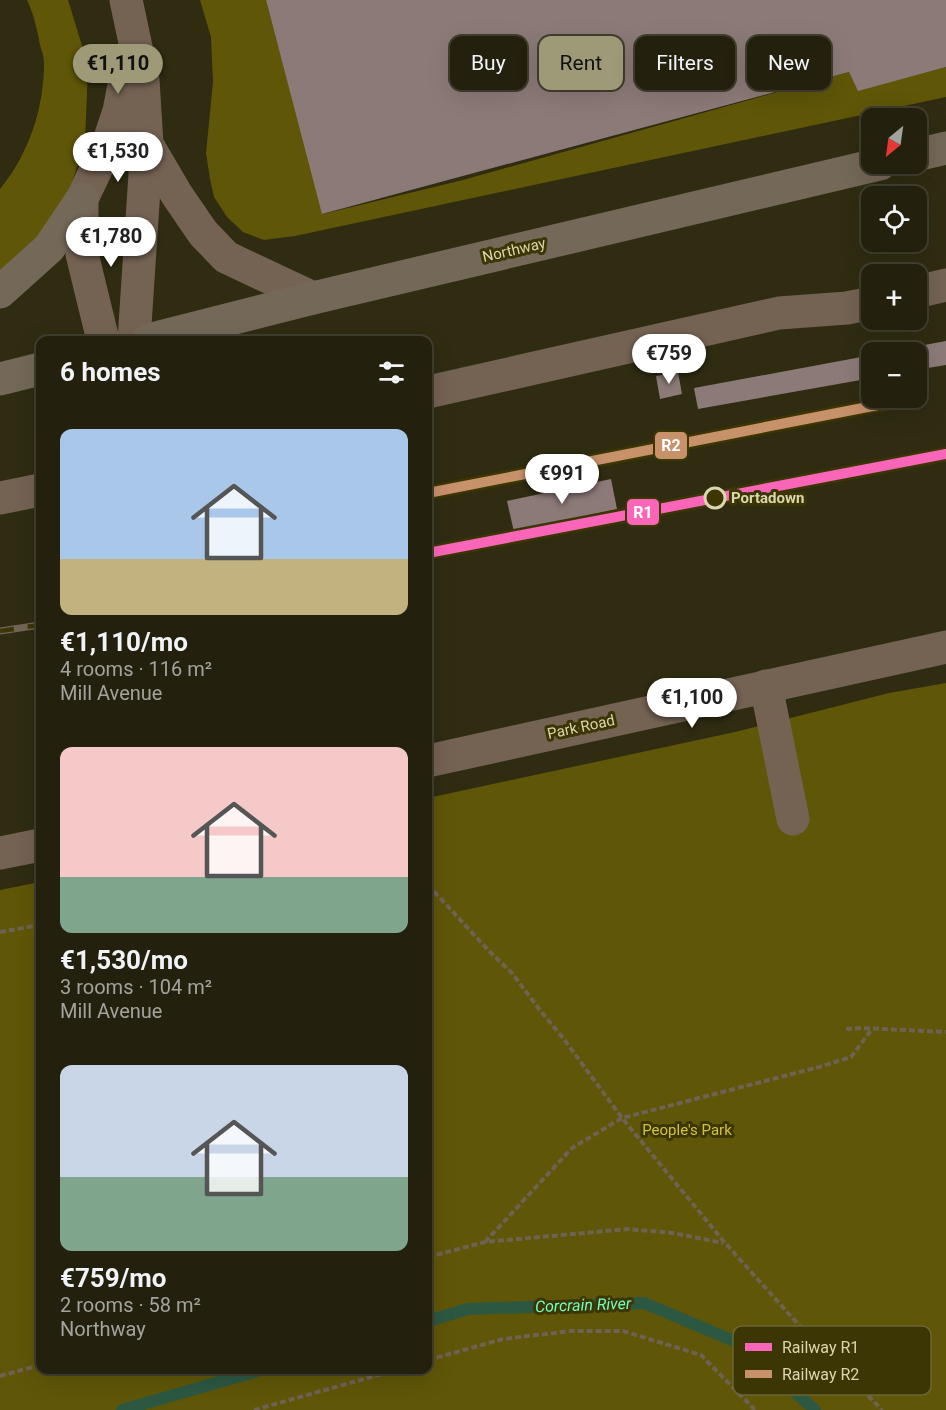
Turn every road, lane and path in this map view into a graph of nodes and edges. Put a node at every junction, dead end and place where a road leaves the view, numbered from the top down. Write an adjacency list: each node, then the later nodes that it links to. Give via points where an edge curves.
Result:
1 (126, 0): 2 (street)
2 (133, 39): 3 (street, via 143,80); 7 (street, via 119,111)
3 (147, 144): 11 (street, via 203,233 226,257); 14 (street)
4 (946, 148): 5 (highway)
5 (927, 152)
6 (861, 168): 11 (highway, Northway)
7 (82, 199): 10 (highway, via 49,248); 13 (street, via 82,255)
8 (946, 285): 9 (street)
9 (927, 289)
10 (0, 292)
11 (312, 298): 15 (highway, Northway)
12 (861, 305): 18 (street, via 779,313)
13 (102, 336)
14 (134, 336)
15 (164, 336)
16 (36, 370): 17 (highway)
17 (0, 379)
18 (432, 391)
19 (36, 491): 20 (street)
20 (0, 498)
21 (946, 647): 22 (street, Park Road)
22 (766, 686): 23 (street, Park Road); 24 (street)
23 (432, 760)
24 (794, 819)
25 (36, 846): 26 (street)
26 (0, 853)
27 (432, 889): 33 (path, via 512,973)
28 (36, 926): 29 (path)
29 (0, 932)
30 (846, 1029): 31 (path)
31 (872, 1029): 32 (path); 33 (path, via 851,1057)
32 (946, 1032)
33 (622, 1118): 34 (path, via 572,1148); 35 (path)
34 (485, 1242): 35 (path, via 628,1229); 36 (path)
35 (725, 1243): 37 (path)
36 (432, 1256)
37 (800, 1326)
38 (432, 1359): 42 (path, via 503,1339 571,1331 623,1331 700,1355)
39 (36, 1366): 41 (path)
40 (382, 1374): 45 (path)
41 (0, 1376)
42 (733, 1388)
43 (740, 1395): 46 (path)
44 (867, 1395): 47 (path)
45 (254, 1410)
46 (755, 1410)
47 (882, 1410)

